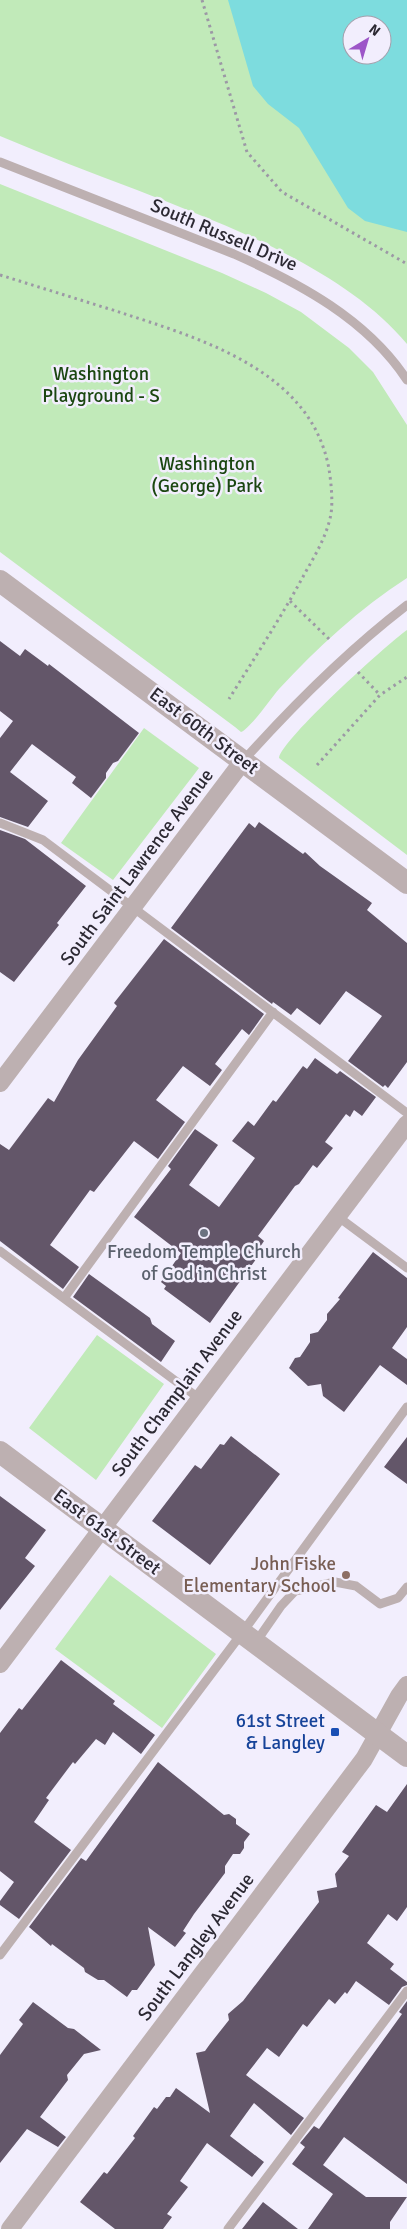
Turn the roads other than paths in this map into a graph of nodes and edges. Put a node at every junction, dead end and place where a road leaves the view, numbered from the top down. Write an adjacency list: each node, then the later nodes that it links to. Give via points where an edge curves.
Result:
1 (0, 162): 2 (lane, South Russell Drive, via 272,270 346,315 374,340)
2 (407, 380)
3 (0, 581): 5 (street, East 60th Street)
4 (407, 605): 5 (lane, South Saint Lawrence Avenue, via 338,662)
5 (243, 761): 7 (street, East 60th Street); 8 (street, South Saint Lawrence Avenue)
6 (0, 823): 8 (lane, via 43,840)
7 (407, 883)
8 (133, 907): 9 (lane); 10 (street, South Saint Lawrence Avenue)
9 (273, 1012): 11 (lane); 16 (lane)
10 (0, 1083)
11 (407, 1113)
12 (407, 1124): 13 (street, South Champlain Avenue)
13 (337, 1216): 15 (lane); 17 (street, South Champlain Avenue)
14 (0, 1251): 16 (lane)
15 (407, 1268)
16 (64, 1298): 17 (lane)
17 (200, 1399): 20 (street, South Champlain Avenue)
18 (407, 1407): 22 (lane)
19 (0, 1452): 20 (street, East 61st Street)
20 (102, 1528): 22 (street, East 61st Street); 23 (street, South Champlain Avenue)
21 (407, 1587): 22 (lane, via 398,1598 380,1604 356,1586 334,1582 295,1591)
22 (249, 1638): 25 (street, East 61st Street); 27 (lane)
23 (0, 1664)
24 (407, 1685): 25 (street, South Langley Avenue)
25 (377, 1733): 26 (street, East 61st Street); 29 (street, South Langley Avenue, via 364,1759)
26 (407, 1756)
27 (0, 1955)
28 (407, 1991): 30 (lane)
29 (10, 2229)
30 (228, 2229)

